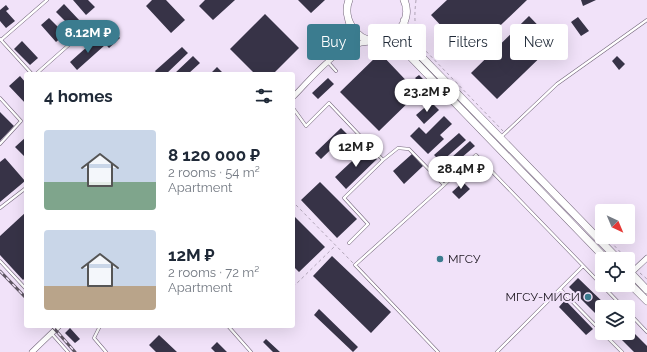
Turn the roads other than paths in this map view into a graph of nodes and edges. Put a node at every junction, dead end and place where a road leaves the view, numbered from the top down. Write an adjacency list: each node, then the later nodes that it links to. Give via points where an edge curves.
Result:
1 (48, 0): 13 (lane)
2 (343, 0): 7 (main road)
3 (349, 0): 7 (main road)
4 (404, 0): 6 (main road)
5 (408, 0): 6 (main road)
6 (406, 9): 9 (main road)
7 (346, 11): 10 (main road)
8 (647, 20): 23 (lane, via 557,84)
9 (404, 21): 11 (main road); 23 (main road, via 405,34 411,46)
10 (349, 22): 14 (main road)
11 (402, 24)
12 (89, 27): 19 (lane)
13 (0, 40): 18 (lane)
14 (368, 40)
15 (414, 60): 30 (main road)
16 (328, 62): 17 (lane); 20 (street)
17 (336, 71)
18 (30, 72)
19 (38, 72)
20 (295, 95)
21 (0, 98): 24 (lane, via 21,121)
22 (295, 111): 25 (lane, via 306,126 329,103)
23 (503, 135): 31 (main road)
24 (0, 144)
25 (383, 160): 26 (lane, via 398,148 409,149); 29 (lane, via 344,198 368,224)
26 (444, 185): 34 (lane, via 476,155); 57 (lane, via 354,266)
27 (24, 190): 28 (lane)
28 (0, 208)
29 (349, 243)
30 (599, 252)
31 (612, 252)
32 (647, 258): 35 (street)
33 (0, 261): 38 (lane)
34 (583, 266): 36 (lane); 39 (lane)
35 (635, 268)
36 (595, 277)
37 (635, 277): 41 (main road)
38 (24, 287)
39 (560, 289): 46 (lane); 58 (lane)
40 (635, 289): 44 (main road)
41 (647, 290)
42 (609, 292): 43 (lane)
43 (617, 300)
44 (647, 301)
45 (635, 319): 50 (lane)
46 (595, 324)
47 (57, 328): 51 (street)
48 (99, 328): 55 (lane, via 94,338)
49 (230, 328): 56 (lane)
50 (647, 332)
51 (51, 334): 53 (street); 54 (lane)
52 (611, 340): 59 (lane)
53 (32, 352)
54 (68, 352)
55 (106, 352)
56 (251, 352)
57 (438, 352)
58 (496, 352)
59 (622, 352)

